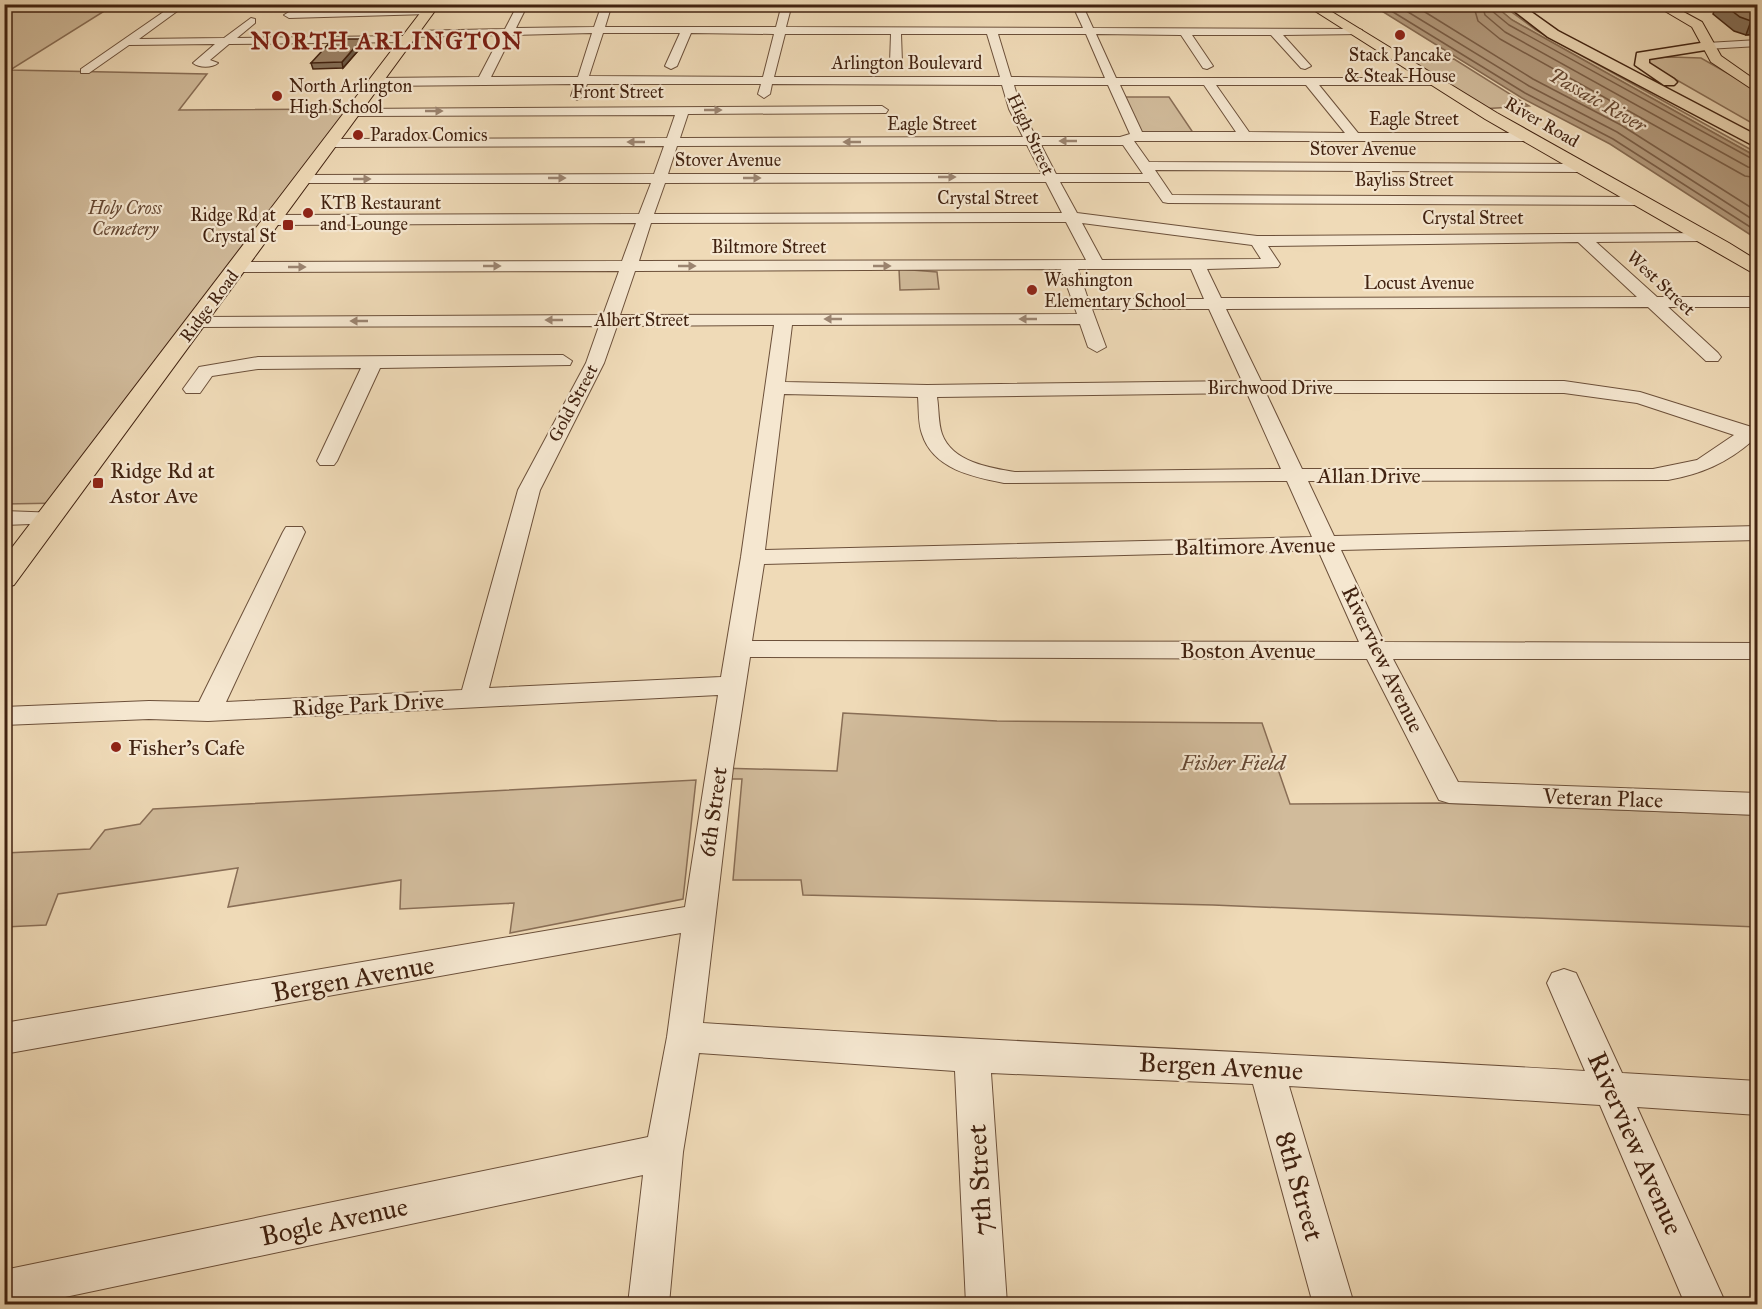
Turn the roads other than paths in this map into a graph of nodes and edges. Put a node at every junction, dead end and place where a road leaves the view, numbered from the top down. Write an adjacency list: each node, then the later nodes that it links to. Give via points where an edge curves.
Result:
1 (182, 4): 26 (street)
2 (523, 4): 15 (street)
3 (607, 4): 13 (street)
4 (787, 4): 14 (street)
5 (1077, 4): 19 (street)
6 (1310, 4): 22 (main road, River Road)
7 (1511, 4): 55 (highway, via 1552,34)
8 (1529, 4): 24 (highway); 55 (highway, via 1576,37)
9 (1659, 4): 29 (main road, via 1697,26)
10 (432, 8): 11 (street); 23 (main road, Ridge Road)
11 (289, 15)
12 (250, 21): 25 (street)
13 (599, 31): 15 (street); 16 (street); 40 (street)
14 (780, 31): 16 (street); 17 (street); 41 (street)
15 (508, 32): 23 (street); 42 (street)
16 (686, 32): 36 (street)
17 (896, 32): 18 (street); 35 (street)
18 (992, 32): 19 (street); 43 (street, High Street)
19 (1089, 32): 20 (street); 44 (street)
20 (1185, 32): 21 (street); 37 (street)
21 (1274, 32): 22 (street); 38 (street)
22 (1358, 32): 48 (main road, River Road)
23 (410, 37): 25 (street); 45 (main road, Ridge Road)
24 (1593, 39)
25 (225, 41): 26 (street); 34 (street, via 199,63)
26 (128, 42): 39 (street)
27 (1758, 43): 28 (street)
28 (1736, 44): 29 (street); 32 (street)
29 (1707, 46): 30 (highway); 31 (highway); 33 (main road)
30 (1629, 47)
31 (1661, 51): 33 (highway, via 1696,53); 55 (highway, via 1642,56 1642,65)
32 (1758, 52)
33 (1716, 59): 49 (main road)
34 (212, 63)
35 (896, 63)
36 (671, 66)
37 (1208, 66)
38 (1305, 66)
39 (85, 72)
40 (582, 80): 41 (street, Arlington Boulevard); 42 (street, Arlington Boulevard); 50 (street)
41 (767, 80): 52 (street); 53 (street, Arlington Boulevard)
42 (483, 81): 45 (street, Arlington Boulevard)
43 (1007, 81): 44 (street, Arlington Boulevard); 53 (street, Arlington Boulevard); 62 (street, High Street, via 1015,109)
44 (1110, 81): 46 (street, Arlington Boulevard); 60 (street)
45 (376, 82): 54 (main road, Ridge Road)
46 (1208, 82): 47 (street, Arlington Boulevard); 56 (street)
47 (1310, 82): 48 (street, Arlington Boulevard); 57 (street)
48 (1437, 82): 58 (main road, River Road)
49 (1758, 88)
50 (573, 110): 51 (street, Front Street); 54 (street, Front Street, one-way to 50)
51 (683, 110): 52 (street, Front Street, one-way to 52); 61 (street, Gold Street)
52 (760, 110): 53 (street, Front Street)
53 (882, 111): 61 (street, Eagle Street, one-way to 61); 62 (street, Eagle Street)
54 (354, 112): 63 (main road, Ridge Road)
55 (1757, 135)
56 (1246, 137): 57 (street, Eagle Street); 60 (street, Eagle Street)
57 (1355, 137): 59 (street, Eagle Street)
58 (1529, 137): 59 (street, Eagle Street); 65 (main road, River Road)
59 (1407, 138): 64 (street)
60 (1132, 139): 62 (street, Eagle Street, one-way to 62); 66 (street)
61 (672, 142): 63 (street, Eagle Street, one-way to 63); 68 (street, Gold Street)
62 (1034, 142): 67 (street, High Street)
63 (331, 143): 69 (main road, Ridge Road)
64 (1435, 168): 65 (street, Stover Avenue); 66 (street, Stover Avenue); 70 (street)
65 (1582, 168): 71 (main road, River Road)
66 (1148, 172): 67 (street, Stover Avenue); 70 (street, Bayliss Street, via 1168,199)
67 (1050, 177): 68 (street, Stover Avenue, one-way to 67); 72 (street, High Street)
68 (660, 178): 69 (street, Stover Avenue, one-way to 68); 73 (street, Gold Street)
69 (304, 179): 74 (main road, Ridge Road)
70 (1466, 200): 71 (street, Bayliss Street); 76 (street)
71 (1641, 201): 75 (main road, River Road)
72 (1072, 218): 73 (street, Crystal Street); 78 (street, Crystal Street); 79 (street, High Street)
73 (646, 219): 74 (street, Crystal Street); 82 (street, Gold Street)
74 (273, 220): 83 (main road, Ridge Road)
75 (1702, 236): 77 (street, Crystal Street); 84 (main road, River Road)
76 (1499, 237): 77 (street, Crystal Street); 78 (street, Crystal Street)
77 (1584, 238): 87 (street, West Street)
78 (1257, 241): 80 (street, Biltmore Street, via 1272,264)
79 (1096, 264): 80 (street, Biltmore Street); 81 (street, Biltmore Street)
80 (1197, 264): 86 (street, Riverview Avenue)
81 (1068, 265): 82 (street, Biltmore Street, one-way to 81); 88 (street)
82 (628, 266): 83 (street, Biltmore Street, one-way to 82); 90 (street, Gold Street)
83 (238, 267): 91 (main road, Ridge Road)
84 (1758, 270)
85 (1758, 302): 87 (street, Locust Avenue)
86 (1213, 303): 87 (street, Locust Avenue); 88 (street, Locust Avenue); 96 (street, Riverview Avenue)
87 (1653, 303): 93 (street, West Street)
88 (1084, 311): 89 (street, Albert Street, one-way to 89); 92 (street)
89 (784, 319): 90 (street, Albert Street); 97 (street, 6th Street)
90 (610, 320): 91 (street, Albert Street, one-way to 91); 116 (street, Gold Street, via 595,363 529,490)
91 (197, 322): 106 (main road, Ridge Road)
92 (1096, 347)
93 (1712, 357)
94 (563, 361): 95 (street)
95 (373, 362): 98 (street, via 258,363 206,370); 101 (street)
96 (1253, 387): 99 (street, Birchwood Drive); 100 (street, Birchwood Drive, via 1573,388 1640,398); 103 (street, Riverview Avenue)
97 (776, 388): 99 (street, Birchwood Drive); 110 (street, 6th Street)
98 (194, 389)
99 (927, 392): 102 (street, Allan Drive, via 932,435 937,444 956,461)
100 (1752, 435): 103 (street, Allan Drive, via 1716,460 1692,470 1653,476)
101 (327, 461)
102 (979, 471): 103 (street, Allan Drive, via 1037,479); 104 (street)
103 (1296, 475): 109 (street, Riverview Avenue)
104 (958, 483)
105 (4, 518): 106 (street)
106 (50, 518): 111 (main road, Ridge Road)
107 (294, 532): 117 (street)
108 (1758, 533): 109 (street, Baltimore Avenue)
109 (1329, 544): 110 (street, Baltimore Avenue); 113 (street, Riverview Avenue)
110 (753, 557): 112 (street, 6th Street)
111 (4, 579)
112 (738, 649): 113 (street, Boston Avenue); 115 (street, 6th Street)
113 (1376, 651): 114 (street, Boston Avenue); 119 (street, Riverview Avenue)
114 (1758, 651)
115 (732, 685): 116 (street, Ridge Park Drive); 121 (street, 6th Street)
116 (473, 699): 117 (street, Ridge Park Drive)
117 (208, 712): 118 (street, Ridge Park Drive, via 149,710)
118 (4, 716)
119 (1449, 792): 120 (street, Veteran Place)
120 (1758, 804)
121 (701, 917): 123 (street, 6th Street); 124 (street, Bergen Avenue)
122 (1564, 983): 127 (street, Riverview Avenue)
123 (684, 1036): 125 (street, Bergen Avenue); 129 (street, 6th Street)
124 (4, 1039)
125 (972, 1056): 126 (street, Bergen Avenue); 132 (street, 7th Street)
126 (1266, 1068): 127 (street, Bergen Avenue); 133 (street, 8th Street)
127 (1612, 1088): 128 (street, Bergen Avenue); 134 (street, Riverview Avenue)
128 (1758, 1098)
129 (664, 1152): 130 (street, Bogle Avenue); 131 (street, 6th Street)
130 (4, 1290)
131 (649, 1305)
132 (986, 1305)
133 (1333, 1305)
134 (1706, 1305)

